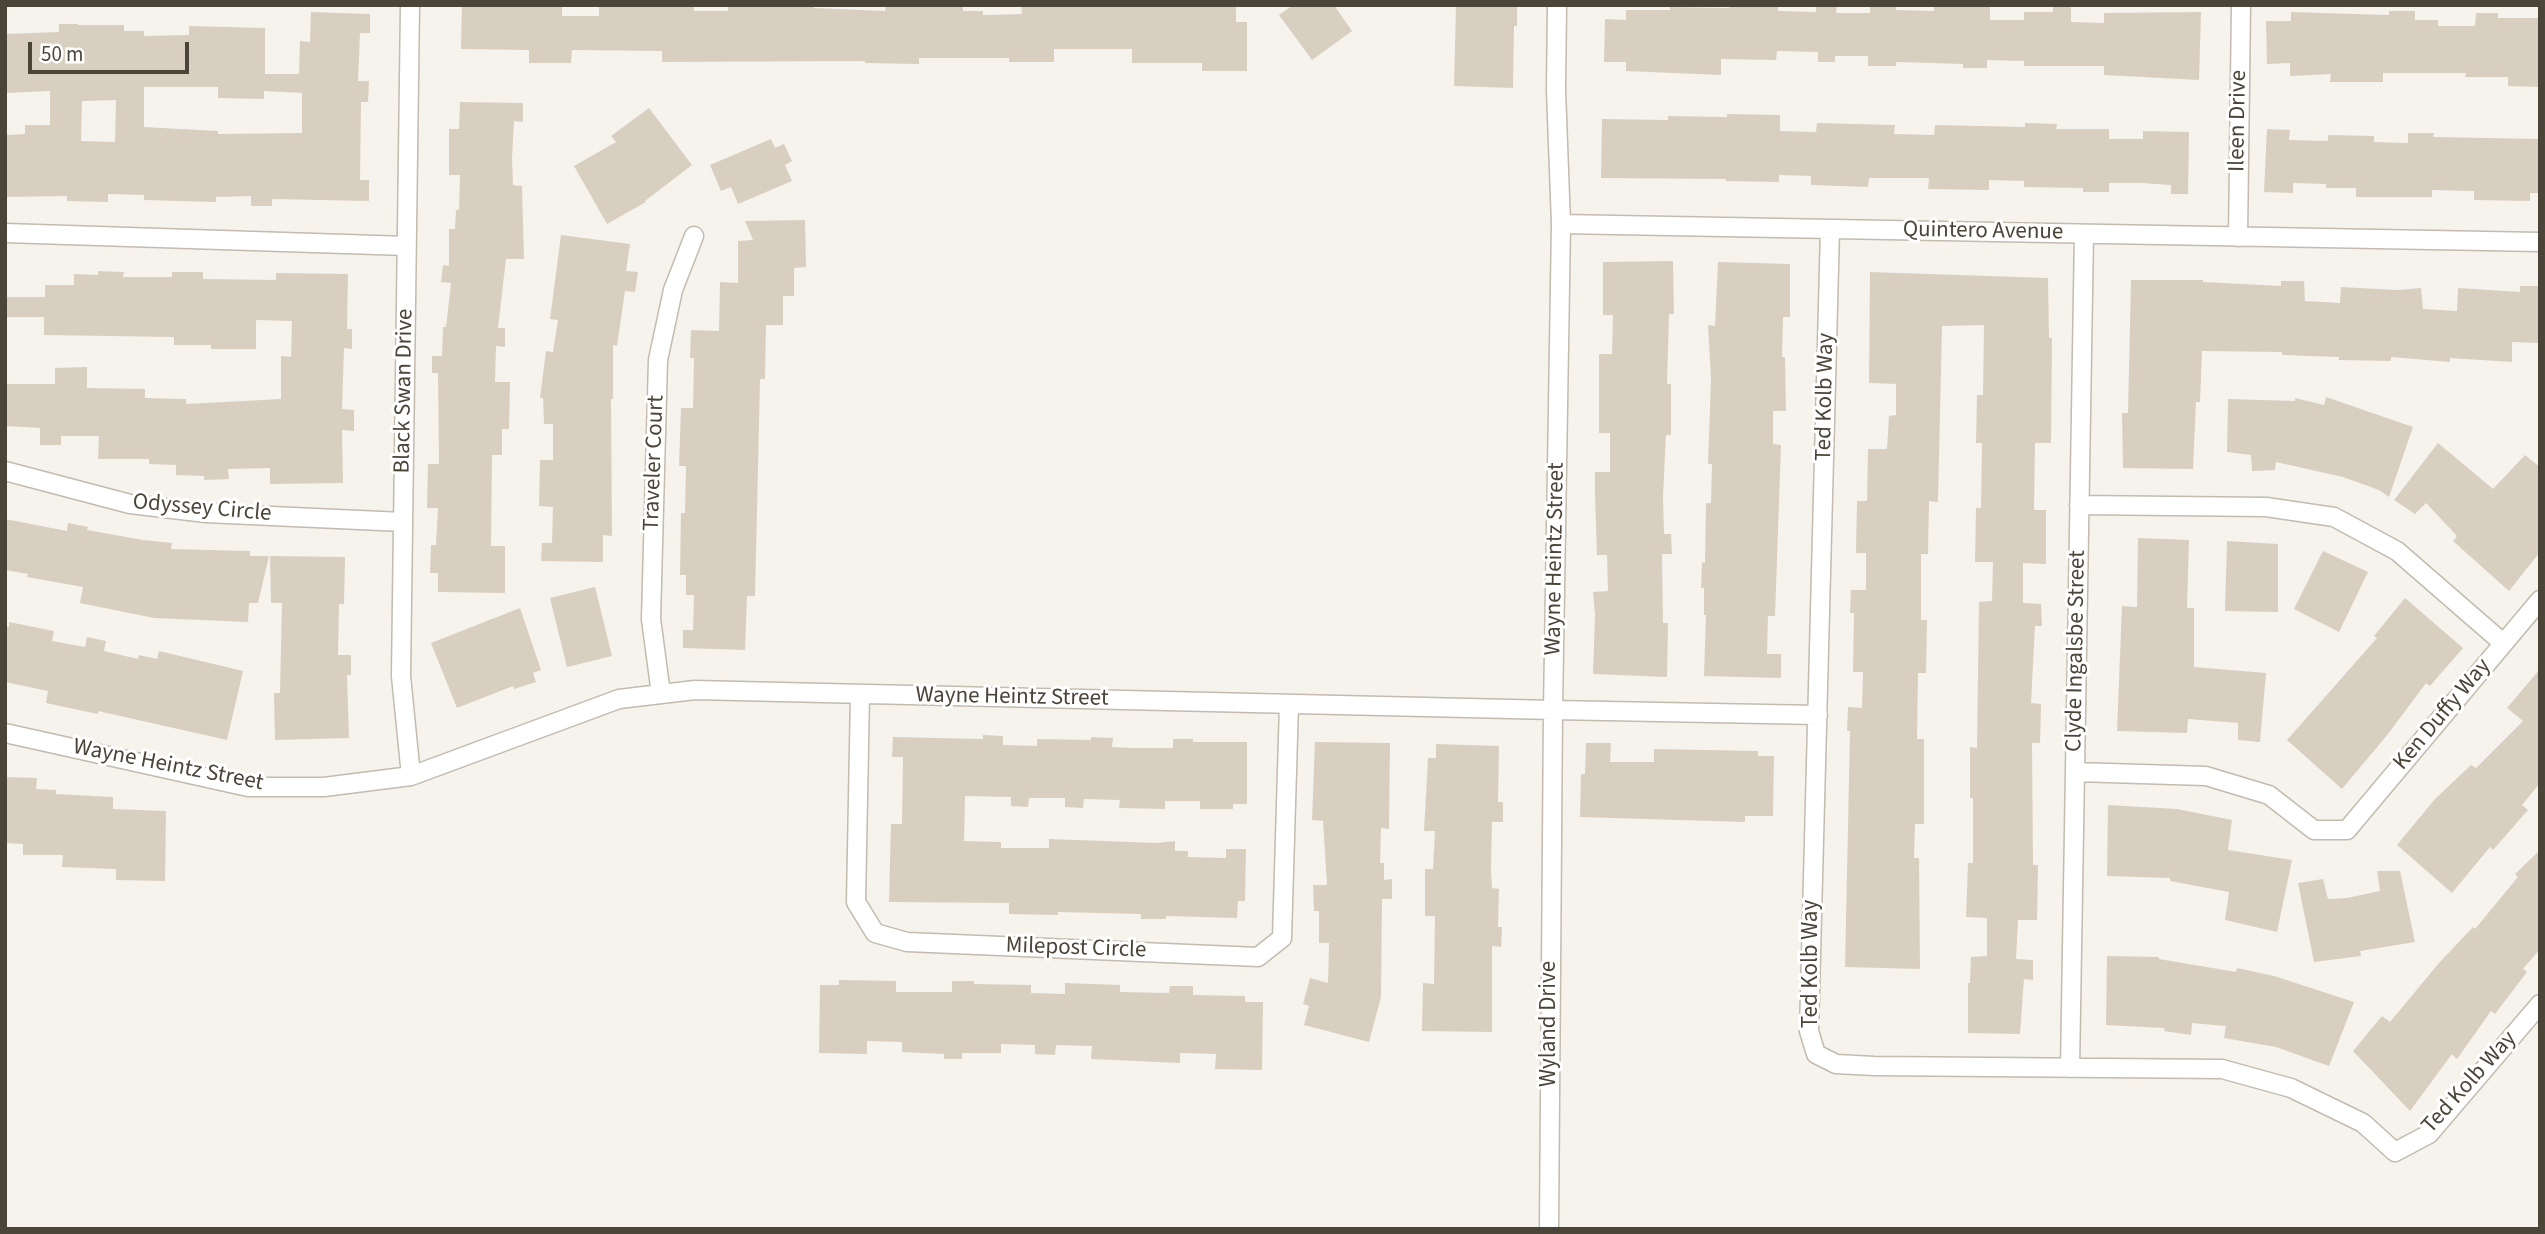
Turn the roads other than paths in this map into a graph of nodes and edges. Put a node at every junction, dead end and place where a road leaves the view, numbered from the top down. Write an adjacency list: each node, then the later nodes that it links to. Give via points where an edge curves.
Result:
1 (410, 5): 11 (street, Black Swan Drive)
2 (1557, 5): 4 (street)
3 (2241, 5): 9 (street, Ileen Drive)
4 (1561, 224): 5 (street, Quintero Avenue); 20 (street, Wayne Heintz Street)
5 (1830, 229): 7 (street, Quintero Avenue); 21 (street, Ted Kolb Way)
6 (5, 233): 11 (street)
7 (2084, 234): 9 (street, Quintero Avenue); 13 (street, Clyde Ingalsbe Street)
8 (694, 236): 17 (street, Traveler Court, via 673,290 659,360 651,619)
9 (2238, 237): 10 (street, Quintero Avenue)
10 (2540, 243)
11 (407, 246): 14 (street, Black Swan Drive)
12 (5, 471): 14 (street, Odyssey Circle, via 130,503 206,513)
13 (2080, 505): 16 (street, via 2266,507 2333,517 2396,551); 23 (street, Clyde Ingalsbe Street)
14 (403, 522): 24 (street, Black Swan Drive, via 401,676)
15 (2540, 600): 16 (street, Ken Duffy Way)
16 (2503, 643): 23 (street, Ken Duffy Way, via 2347,830 2314,830 2269,796 2206,776)
17 (661, 694): 18 (street, Wayne Heintz Street, via 695,690); 24 (street, Wayne Heintz Street, via 619,699)
18 (860, 695): 19 (street, Wayne Heintz Street); 19 (street, Milepost Circle, via 856,902 875,933 906,942 1258,957 1282,938)
19 (1289, 704): 20 (street, Wayne Heintz Street)
20 (1553, 710): 21 (street); 27 (street, Wyland Drive)
21 (1818, 715): 26 (street, Ted Kolb Way, via 1809,1031 1816,1054 1836,1064)
22 (5, 733): 24 (street, Wayne Heintz Street, via 248,787 324,787)
23 (2075, 772): 26 (street, Clyde Ingalsbe Street)
24 (411, 776)
25 (2540, 1004): 26 (street, Ted Kolb Way, via 2429,1134 2395,1152 2364,1123 2291,1088 2222,1069)
26 (2070, 1068)
27 (1549, 1229)

